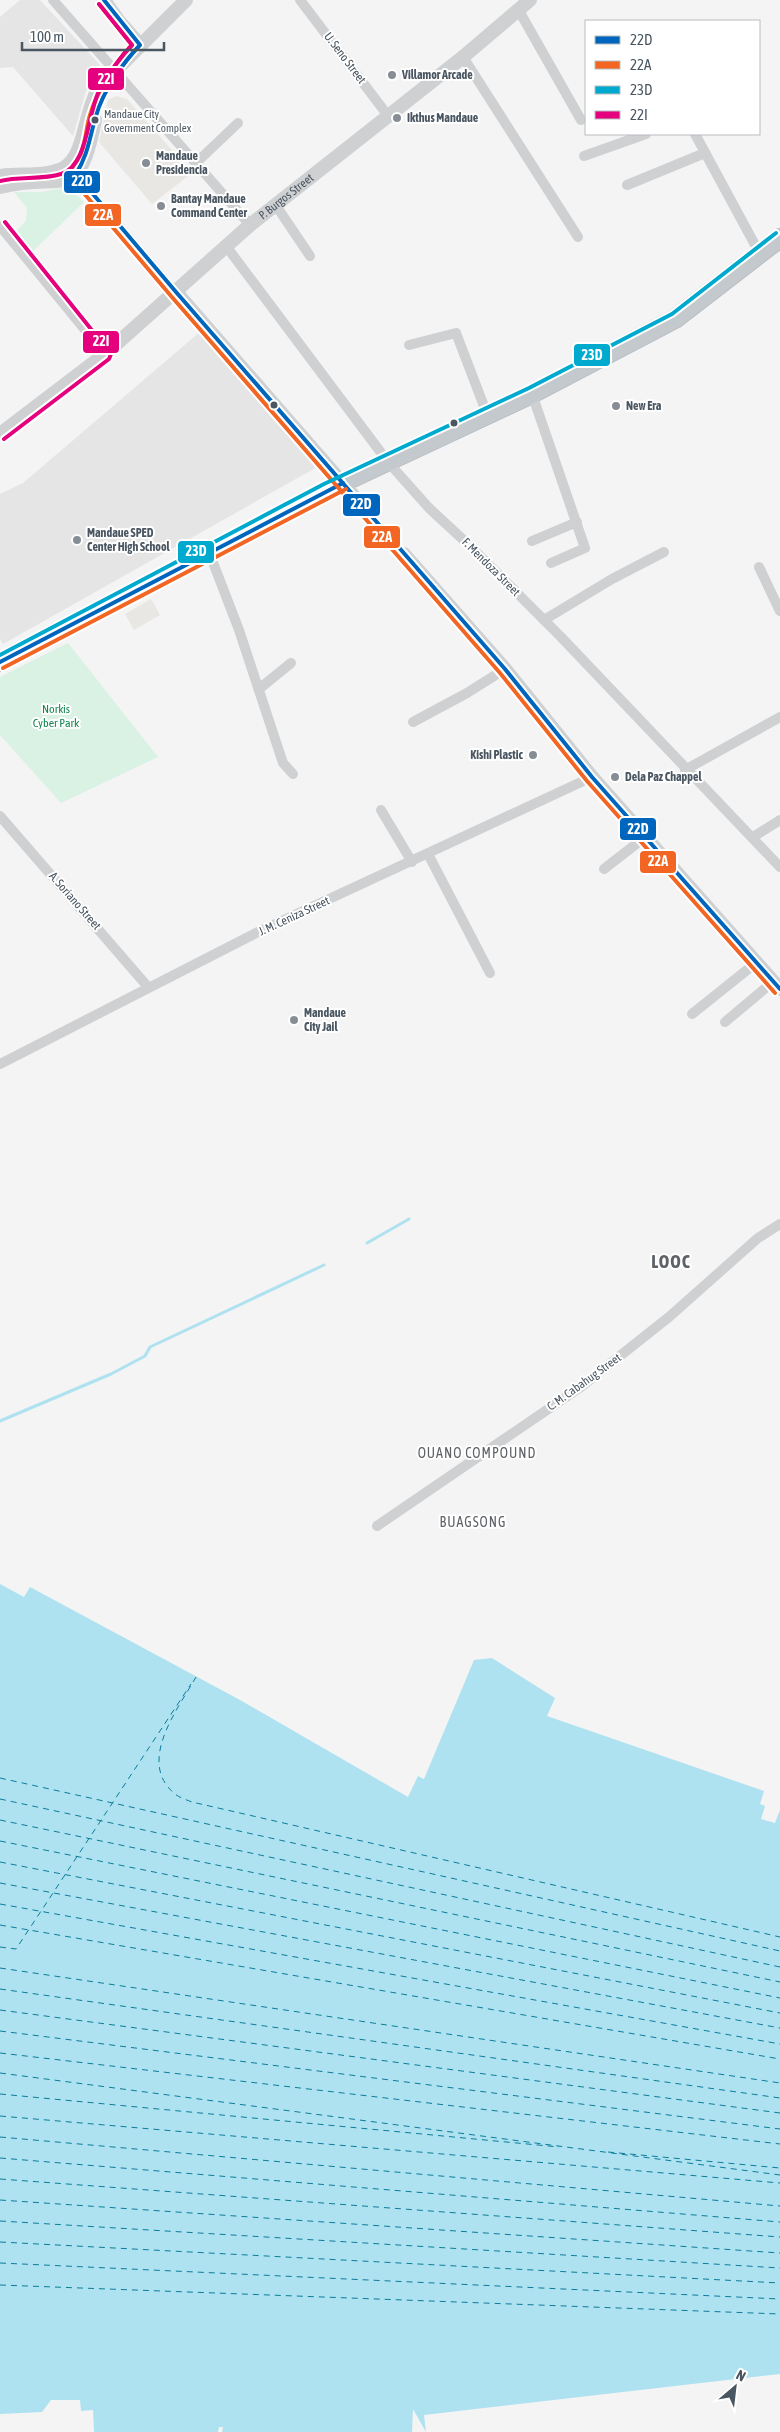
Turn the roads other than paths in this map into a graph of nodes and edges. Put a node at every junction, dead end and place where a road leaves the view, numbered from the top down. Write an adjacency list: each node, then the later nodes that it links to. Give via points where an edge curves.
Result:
1 (53, 0): 9 (street)
2 (104, 0): 7 (street)
3 (186, 0): 7 (street)
4 (300, 0): 10 (street, U. Seno Street)
5 (530, 0): 6 (street, P. Burgos Street)
6 (518, 10): 8 (street, P. Burgos Street); 11 (street)
7 (140, 44): 9 (street)
8 (463, 57): 10 (street, P. Burgos Street); 25 (street)
9 (118, 69): 17 (street); 18 (street)
10 (389, 117): 22 (street, P. Burgos Street)
11 (580, 120)
12 (238, 123): 17 (street)
13 (643, 135): 16 (street)
14 (696, 135): 15 (street)
15 (705, 153): 20 (street); 28 (street)
16 (584, 156)
17 (197, 162): 23 (street)
18 (72, 169): 19 (street); 21 (street, via 61,182); 30 (street)
19 (0, 176)
20 (627, 185)
21 (0, 187)
22 (276, 204): 23 (street, P. Burgos Street); 29 (street)
23 (250, 225): 27 (street, P. Burgos Street)
24 (0, 226): 32 (street)
25 (578, 236)
26 (780, 238): 28 (highway)
27 (226, 246): 30 (street, P. Burgos Street); 36 (street, F. Mendoza Street)
28 (760, 254): 33 (highway, via 679,317)
29 (310, 256)
30 (176, 292): 32 (street, P. Burgos Street); 37 (street)
31 (409, 345): 34 (street, via 456,333)
32 (106, 354): 35 (street, P. Burgos Street)
33 (532, 394): 34 (highway); 39 (street)
34 (487, 414): 36 (highway)
35 (0, 434)
36 (388, 462): 37 (highway); 47 (street, F. Mendoza Street, via 429,508)
37 (343, 483): 38 (street); 41 (highway)
38 (359, 502)
39 (577, 522): 40 (street); 44 (street, via 585,548)
40 (532, 541)
41 (209, 552): 48 (highway); 51 (street)
42 (664, 552): 47 (street)
43 (404, 554): 50 (street)
44 (551, 563)
45 (759, 568): 46 (street)
46 (780, 611)
47 (544, 620): 54 (street, F. Mendoza Street)
48 (0, 662)
49 (291, 663): 51 (street)
50 (505, 669): 53 (street); 56 (street)
51 (259, 689): 55 (street, via 283,763)
52 (780, 717): 54 (street)
53 (413, 722)
54 (685, 770): 61 (street, F. Mendoza Street)
55 (293, 774)
56 (592, 777): 60 (street); 62 (street, J. M. Ceniza Street)
57 (381, 810): 63 (street)
58 (0, 816): 69 (street, A. Soriano Street)
59 (780, 820): 61 (street)
60 (645, 836): 65 (street); 66 (street)
61 (753, 837): 64 (street, F. Mendoza Street)
62 (428, 854): 63 (street, J. M. Ceniza Street); 67 (street)
63 (412, 862): 69 (street, J. M. Ceniza Street, via 290,916)
64 (780, 867)
65 (604, 869)
66 (757, 962): 68 (street); 70 (street)
67 (490, 973)
68 (777, 985): 71 (street)
69 (148, 987): 72 (street, J. M. Ceniza Street)
70 (692, 1014)
71 (725, 1022)
72 (0, 1064)
73 (780, 1224): 74 (street, C. M. Cabahug Street, via 758,1238 668,1317 582,1386)
74 (377, 1526)

